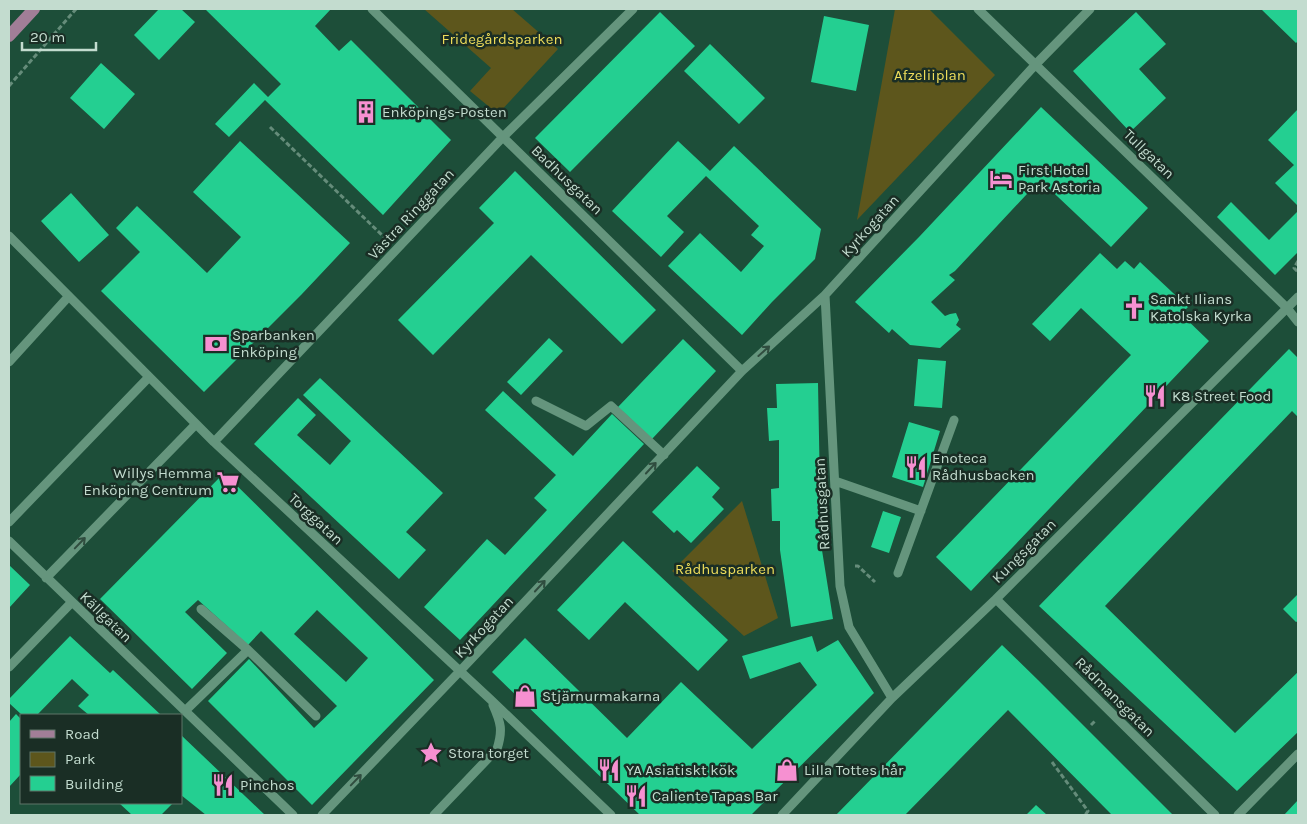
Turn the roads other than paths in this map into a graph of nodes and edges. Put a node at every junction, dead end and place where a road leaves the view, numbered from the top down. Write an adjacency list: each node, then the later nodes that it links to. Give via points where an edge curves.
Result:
1 (34, 9): 6 (main road)
2 (372, 9): 8 (street, Badhusgatan)
3 (633, 9): 8 (street, Västra Ringgatan)
4 (978, 9): 7 (street, Tullgatan)
5 (1090, 9): 7 (street, Kyrkogatan)
6 (9, 36)
7 (1036, 64): 11 (street, Kyrkogatan); 13 (street, Tullgatan)
8 (503, 137): 16 (street, Badhusgatan); 21 (street, Västra Ringgatan)
9 (9, 236): 10 (street, Torggatan)
10 (69, 296): 15 (street); 17 (street, Torggatan)
11 (824, 296): 16 (street, Kyrkogatan, one-way to 11); 23 (street, Rådhusgatan)
12 (1298, 297): 13 (street, Kungsgatan)
13 (1286, 308): 14 (street, Tullgatan); 29 (street, Kungsgatan)
14 (1298, 322)
15 (9, 362)
16 (742, 371): 22 (street, Kyrkogatan)
17 (149, 377): 20 (street, Torggatan); 25 (street)
18 (536, 401): 22 (street, via 586,426 611,406)
19 (954, 420): 24 (street)
20 (196, 424): 21 (street, Torggatan); 28 (street, one-way to 20)
21 (214, 442): 34 (street, Torggatan)
22 (664, 455): 34 (street, Kyrkogatan, one-way to 22)
23 (835, 481): 24 (street); 35 (street, Rådhusgatan, via 840,586 849,626)
24 (921, 511): 27 (street)
25 (9, 522)
26 (9, 542): 28 (street, Källgatan)
27 (898, 574)
28 (46, 578): 30 (street, Källgatan)
29 (996, 599): 35 (street, Kungsgatan); 45 (street, Rådmansgatan)
30 (72, 602): 33 (street); 37 (street, Källgatan)
31 (201, 609): 32 (street)
32 (248, 650): 37 (street); 38 (street)
33 (9, 667)
34 (460, 671): 36 (street, Torggatan); 41 (street, Kyrkogatan, one-way to 34)
35 (892, 698): 44 (street, Kungsgatan)
36 (490, 699): 42 (street, via 502,734 497,749); 43 (street, Torggatan)
37 (185, 711): 40 (street, Källgatan)
38 (316, 716)
39 (1298, 754): 46 (street)
40 (293, 815)
41 (322, 815)
42 (434, 815)
43 (611, 815)
44 (782, 815)
45 (1215, 815)
46 (1238, 815)

